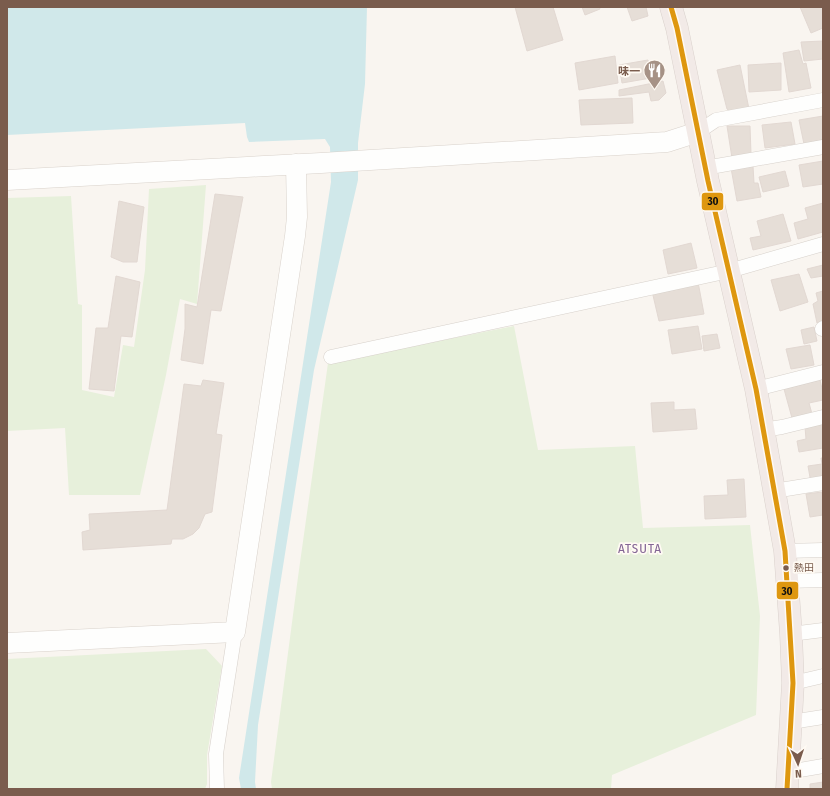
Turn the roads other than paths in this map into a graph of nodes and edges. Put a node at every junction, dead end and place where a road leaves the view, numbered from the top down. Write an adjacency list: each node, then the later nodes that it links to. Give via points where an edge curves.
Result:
1 (671, 7): 3 (highway)
2 (823, 100): 3 (street, via 716,120)
3 (698, 132): 5 (street, via 667,142); 6 (highway)
4 (823, 147): 6 (street)
5 (296, 164): 7 (street); 22 (street, via 295,236)
6 (706, 168): 9 (highway)
7 (7, 180)
8 (823, 244): 9 (street)
9 (729, 271): 10 (street); 12 (highway)
10 (331, 357)
11 (823, 372): 12 (street)
12 (756, 388): 14 (highway)
13 (823, 417): 14 (street)
14 (763, 430): 16 (highway)
15 (823, 483): 16 (street)
16 (774, 491): 18 (highway)
17 (823, 550): 18 (street)
18 (785, 551): 20 (highway)
19 (823, 580): 20 (street)
20 (787, 581): 23 (highway)
21 (823, 630): 23 (street)
22 (235, 632): 24 (street); 31 (street, via 216,754)
23 (791, 634): 26 (highway)
24 (7, 644)
25 (823, 676): 26 (street)
26 (793, 683): 28 (highway)
27 (823, 717): 28 (street)
28 (791, 722): 30 (highway)
29 (823, 766): 30 (street)
30 (788, 781)
31 (217, 789)

